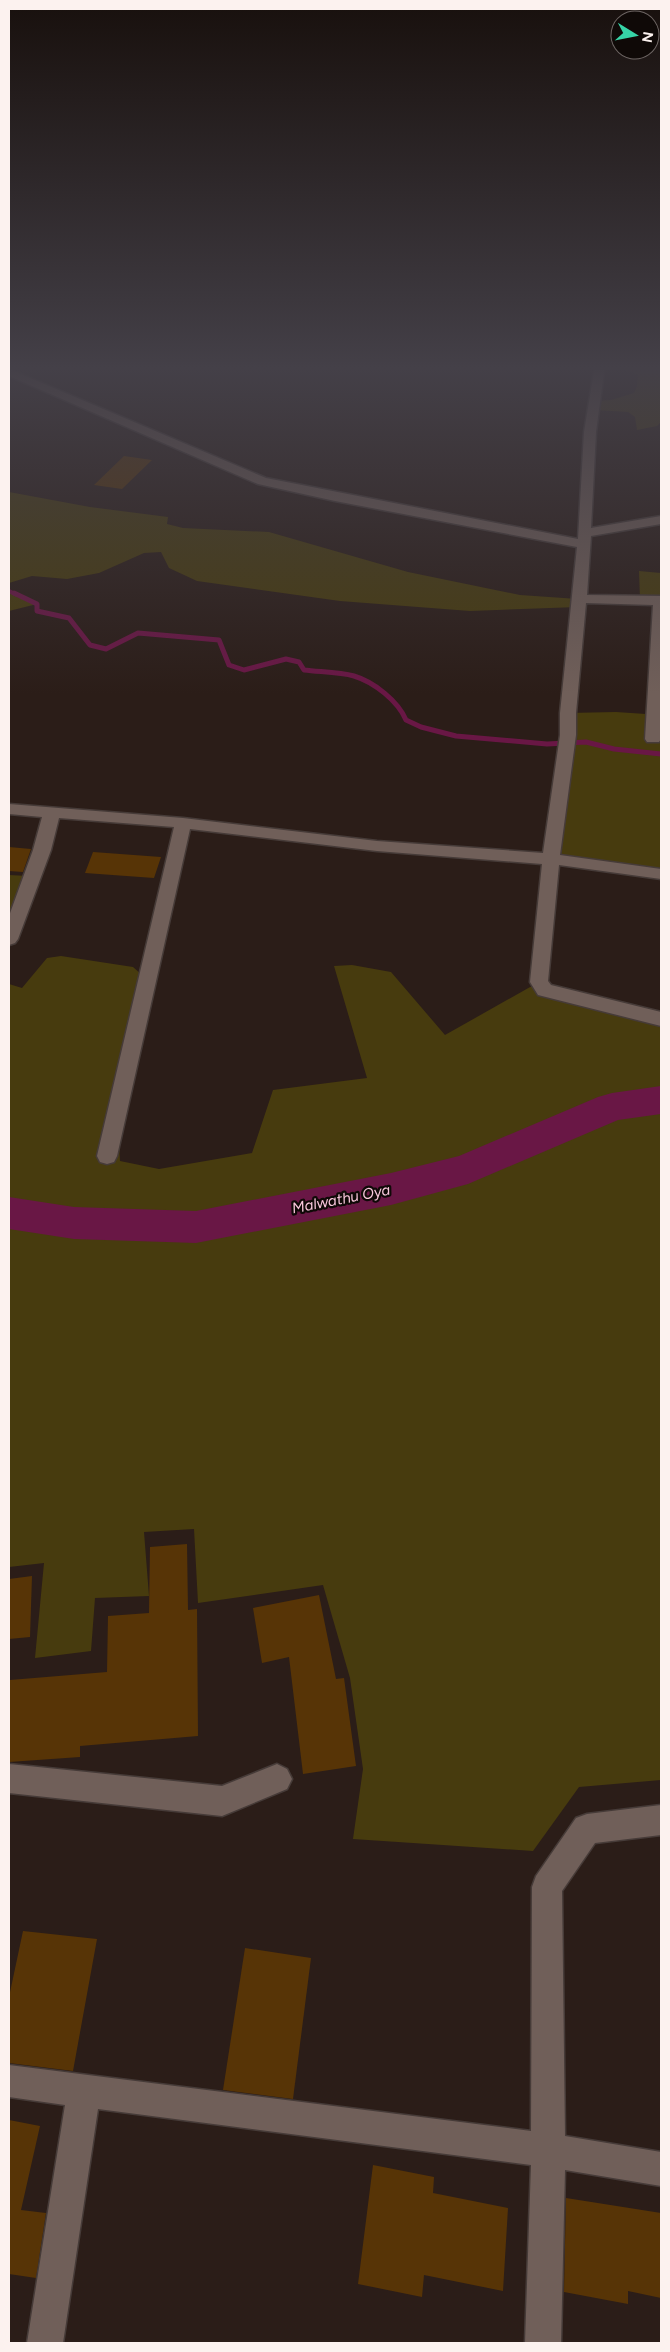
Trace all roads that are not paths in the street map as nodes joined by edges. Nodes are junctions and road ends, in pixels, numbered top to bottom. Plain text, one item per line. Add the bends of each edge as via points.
1 (248, 475) edge
2 (588, 475) edge
3 (661, 520) edge
4 (584, 538) junction
5 (578, 598) junction
6 (661, 600) edge
7 (653, 739) dead end
8 (9, 809) edge
9 (52, 812) junction
10 (183, 823) junction
11 (551, 859) junction
12 (661, 874) edge
13 (9, 939) edge
14 (661, 1019) edge
15 (107, 1156) dead end
16 (9, 1778) edge
17 (277, 1778) dead end
18 (661, 1820) edge
19 (9, 2081) edge
20 (84, 2092) junction
21 (548, 2150) junction
22 (661, 2169) edge
23 (45, 2343) edge
24 (543, 2343) edge

1 - 4 street via 335,497
2 - 4 street
3 - 4 street
4 - 5 street
5 - 6 street
5 - 11 street via 568,736
6 - 7 street
8 - 9 street
9 - 10 street
9 - 13 street via 42,850
10 - 11 street via 377,846
10 - 15 street
11 - 12 street
11 - 14 street via 540,982 545,990
16 - 17 street via 222,1801
18 - 21 street via 587,1829 548,1887
19 - 20 street
20 - 21 street
20 - 23 street
21 - 22 street
21 - 24 street

